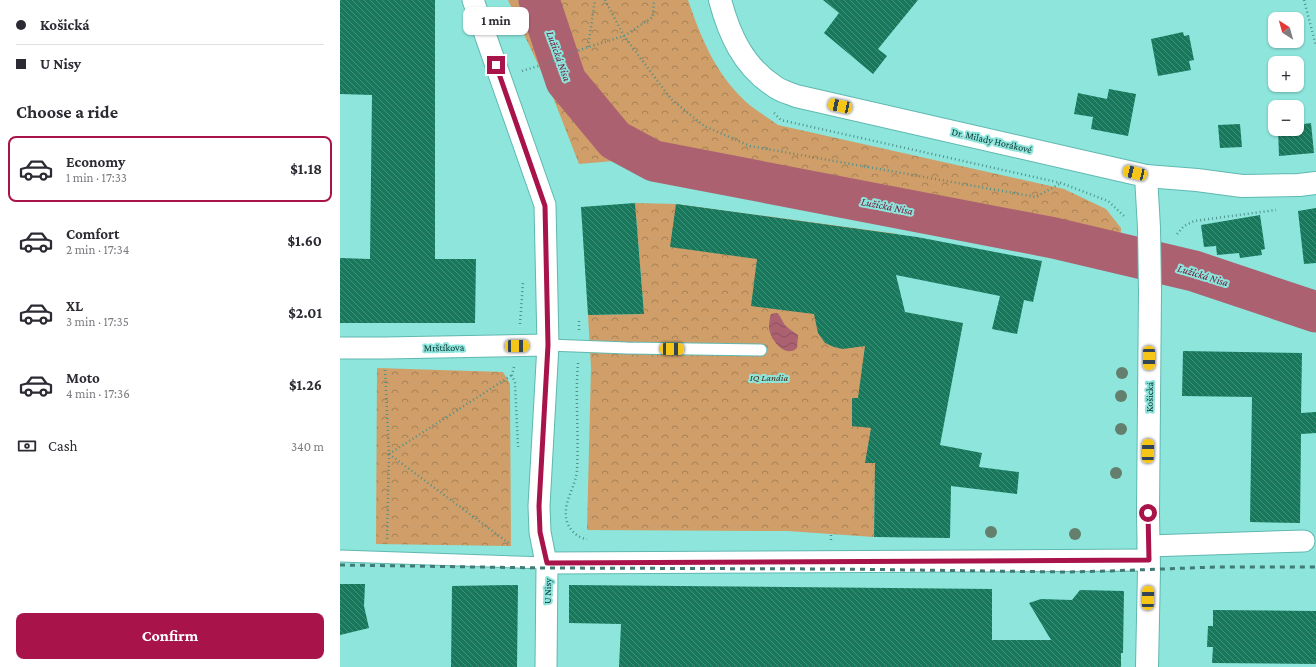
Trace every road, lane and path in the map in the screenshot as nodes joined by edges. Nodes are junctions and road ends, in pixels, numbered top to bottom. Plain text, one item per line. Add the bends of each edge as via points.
1 (473, 0) edge
2 (595, 0) edge
3 (605, 0) edge
4 (654, 0) edge
5 (720, 0) edge
6 (1304, 0) edge
7 (624, 36) junction
8 (1316, 46) edge
9 (588, 47) junction
10 (500, 78) junction
11 (1146, 176) junction
12 (1316, 183) edge
13 (1278, 210) dead end
14 (1126, 218) dead end
15 (1177, 234) dead end
16 (523, 280) dead end
17 (579, 320) dead end
18 (548, 345) junction
19 (517, 346) junction
20 (579, 346) junction
21 (340, 348) edge
22 (384, 348) junction
23 (760, 350) dead end
24 (512, 375) junction
25 (518, 450) dead end
26 (389, 454) junction
27 (592, 539) dead end
28 (1304, 541) dead end
29 (831, 542) dead end
30 (835, 542) dead end
31 (512, 545) dead end
32 (1149, 553) junction
33 (340, 556) edge
34 (386, 558) junction
35 (547, 563) junction
36 (546, 667) edge
37 (1147, 667) edge

1 - 10 street, U Nisy
2 - 9 path
3 - 7 path
4 - 7 path via 653,17
5 - 11 street, Dr. Milady Horákové via 735,43 755,71 775,87 796,96
6 - 8 path
7 - 9 path
7 - 14 path via 671,99 704,126 750,146 1036,197 1061,183 1108,201
9 - 10 path
10 - 18 street, U Nisy via 545,206
11 - 12 street, Dr. Milady Horákové via 1242,186
11 - 32 street, Košická via 1150,291
13 - 15 path via 1194,221 1184,226
16 - 19 path
17 - 20 path
18 - 19 street, Mrštíkova
18 - 20 lane
18 - 35 street, U Nisy via 539,506 540,532
19 - 22 street, Mrštíkova
19 - 24 path
20 - 23 lane
20 - 27 path via 576,388 577,471 574,487 566,504 565,516 574,533 585,539
21 - 22 street, Mrštíkova
22 - 26 path
24 - 25 path via 515,383
24 - 26 path
26 - 31 path
26 - 34 path
28 - 32 street
29 - 30 path
32 - 35 street
32 - 37 street, Košická
33 - 34 lane
34 - 35 lane
35 - 36 street, U Nisy

